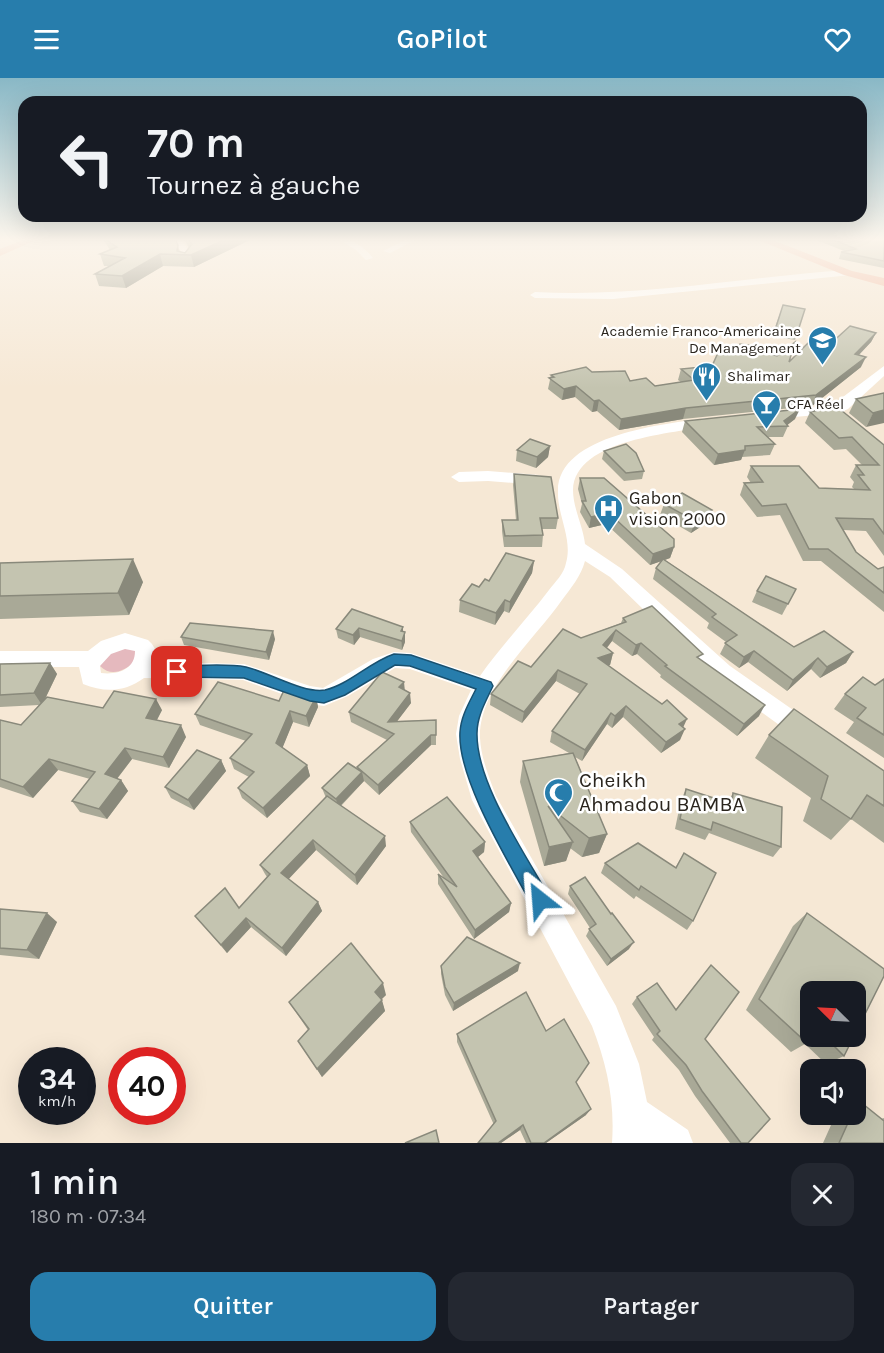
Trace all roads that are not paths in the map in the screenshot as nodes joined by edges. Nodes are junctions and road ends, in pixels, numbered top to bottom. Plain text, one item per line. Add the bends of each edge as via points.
1 (678, 289) edge
2 (535, 295) dead end
3 (884, 370) edge
4 (754, 416) edge
5 (724, 419) edge
6 (459, 477) dead end
7 (566, 482) junction
8 (577, 547) junction
9 (0, 659) edge
10 (92, 659) junction
11 (139, 670) junction
12 (485, 686) junction
13 (826, 744) edge
14 (631, 1128) edge
15 (675, 1143) edge

1 - 2 street via 606,297
3 - 4 street via 839,414
5 - 7 street via 612,443 580,460 568,473
6 - 7 street
7 - 8 street via 567,506
8 - 12 street via 577,559 568,578
8 - 13 street via 616,573 722,672
9 - 10 street
10 - 11 street via 88,666 92,678 105,683 123,680
10 - 11 street via 106,647 134,642 141,645 147,656
11 - 12 street via 244,672 310,695 324,696 394,660 411,661
12 - 14 street via 468,732 474,768 485,800 605,1017 627,1078
14 - 15 street

